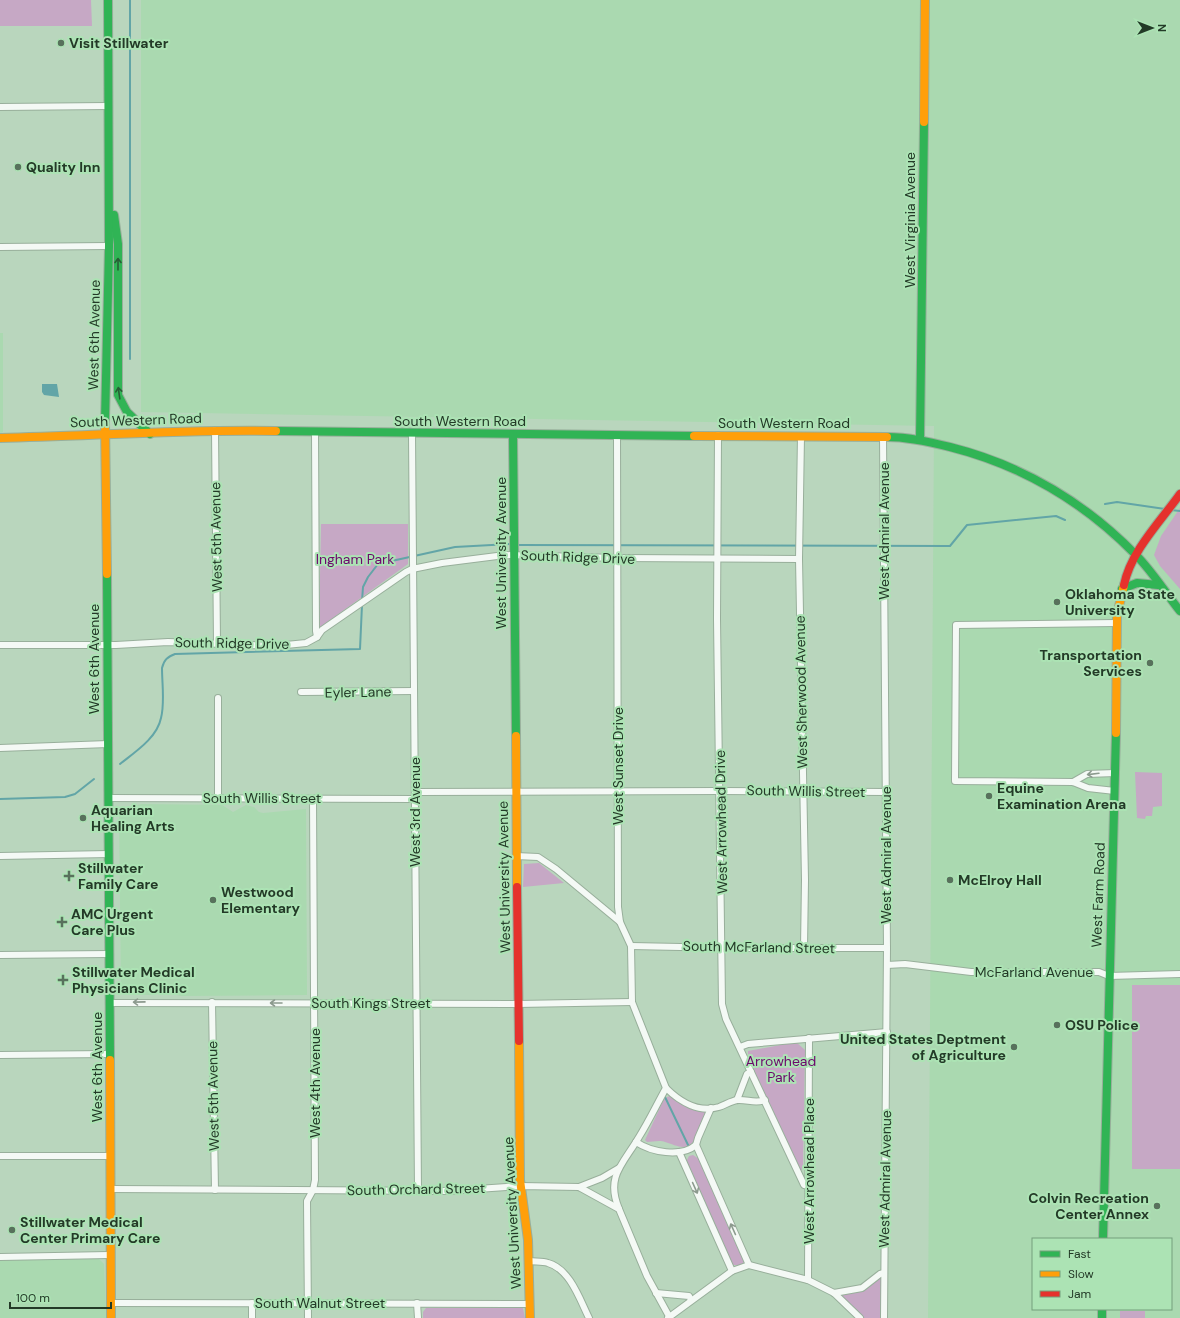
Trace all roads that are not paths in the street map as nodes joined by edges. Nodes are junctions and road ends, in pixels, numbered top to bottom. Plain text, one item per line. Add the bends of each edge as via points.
1 (108, 0) edge
2 (925, 0) edge
3 (108, 106) junction
4 (0, 107) edge
5 (108, 173) junction
6 (109, 246) junction
7 (0, 247) edge
8 (215, 430) junction
9 (315, 433) junction
10 (150, 434) junction
11 (412, 434) junction
12 (513, 434) junction
13 (105, 435) junction
14 (617, 435) junction
15 (718, 435) junction
16 (801, 436) junction
17 (883, 436) junction
18 (0, 438) edge
19 (920, 440) junction
20 (1180, 494) edge
21 (514, 552) junction
22 (1136, 555) junction
23 (618, 558) junction
24 (718, 559) junction
25 (799, 559) junction
26 (412, 569) junction
27 (1158, 585) junction
28 (1122, 589) junction
29 (1180, 611) edge
30 (1116, 623) junction
31 (317, 637) junction
32 (217, 643) junction
33 (107, 644) junction
34 (0, 645) edge
35 (414, 691) junction
36 (301, 692) dead end
37 (218, 698) dead end
38 (108, 744) junction
39 (0, 748) edge
40 (1115, 773) junction
41 (1073, 782) junction
42 (720, 790) junction
43 (619, 791) junction
44 (1115, 791) junction
45 (516, 792) junction
46 (804, 792) junction
47 (886, 792) junction
48 (415, 796) junction
49 (109, 798) junction
50 (218, 798) junction
51 (313, 798) junction
52 (109, 854) junction
53 (0, 856) edge
54 (516, 856) junction
55 (620, 922) junction
56 (631, 946) junction
57 (722, 947) junction
58 (804, 948) junction
59 (887, 948) junction
60 (109, 954) junction
61 (0, 955) edge
62 (887, 965) junction
63 (1180, 974) edge
64 (1109, 976) junction
65 (212, 1002) junction
66 (632, 1002) junction
67 (110, 1003) junction
68 (315, 1003) junction
69 (416, 1003) junction
70 (518, 1004) junction
71 (887, 1032) junction
72 (810, 1038) junction
73 (740, 1047) junction
74 (110, 1054) junction
75 (0, 1055) edge
76 (751, 1072) junction
77 (666, 1088) junction
78 (737, 1100) junction
79 (765, 1100) junction
80 (711, 1108) junction
81 (636, 1142) junction
82 (696, 1145) junction
83 (679, 1152) junction
84 (0, 1156) edge
85 (111, 1156) junction
86 (620, 1168) junction
87 (520, 1186) junction
88 (579, 1186) junction
89 (809, 1186) junction
90 (111, 1189) junction
91 (215, 1190) junction
92 (313, 1190) junction
93 (418, 1190) junction
94 (619, 1209) junction
95 (1103, 1238) edge
96 (109, 1255) junction
97 (0, 1256) edge
98 (529, 1261) junction
99 (750, 1265) junction
100 (732, 1271) junction
101 (884, 1273) junction
102 (808, 1280) junction
103 (656, 1293) junction
104 (834, 1293) junction
105 (691, 1300) junction
106 (111, 1303) junction
107 (252, 1303) junction
108 (308, 1303) junction
109 (418, 1303) junction
110 (530, 1304) junction
111 (111, 1318) edge
112 (252, 1318) edge
113 (308, 1318) edge
114 (418, 1318) edge
115 (530, 1318) edge
116 (589, 1318) edge
117 (669, 1318) edge
118 (860, 1318) edge
119 (884, 1318) edge

1 - 3 main road, West 6th Avenue
2 - 19 main road, West Virginia Avenue
3 - 4 street
3 - 5 main road, West 6th Avenue
5 - 6 main road, West 6th Avenue
10 -> 5 main road via 128,412 118,395 118,244
6 - 7 street
6 - 13 main road, West 6th Avenue
8 - 9 main road, South Western Road
8 - 10 main road, South Western Road
8 - 32 street, West 5th Avenue
9 - 11 main road, South Western Road
9 - 31 street
10 - 13 main road, South Western Road
11 - 12 main road, South Western Road
11 - 26 street, West 3rd Avenue
12 - 14 main road, South Western Road
12 - 21 main road, West University Avenue
13 - 18 main road, South Western Road
13 - 33 main road, West 6th Avenue
14 - 15 main road, South Western Road
14 - 23 street, West Sunset Drive
15 - 16 main road, South Western Road
15 - 24 street, West Arrowhead Drive
16 - 17 main road, South Western Road
16 - 25 street, West Sherwood Avenue
17 - 19 main road, South Western Road
17 - 47 street, West Admiral Avenue
19 - 22 main road, South Western Road via 957,447 994,459 1057,490 1077,502
20 - 22 main road, West Farm Road
21 - 23 street, South Ridge Drive
21 - 26 street, South Ridge Drive
21 - 45 main road, West University Avenue
22 - 27 main road, South Western Road
22 - 28 main road, West Farm Road via 1127,570
23 - 24 street, South Ridge Drive
23 - 43 street, West Sunset Drive
24 - 25 street, South Ridge Drive
24 - 42 street, West Arrowhead Drive
25 - 46 street, West Sherwood Avenue
26 - 31 street, South Ridge Drive via 322,630
26 - 35 street, West 3rd Avenue
27 - 28 main road via 1137,583
27 - 29 main road, South Western Road
28 - 30 main road, West Farm Road
30 - 40 main road, West Farm Road
30 - 41 street via 956,625 955,781
31 - 32 street, South Ridge Drive via 306,644 276,646
32 - 33 street, South Ridge Drive
33 - 34 street, South Ridge Drive
33 - 38 main road, West 6th Avenue
35 - 36 street, Eyler Lane
35 - 48 street, West 3rd Avenue
37 - 50 street
38 - 39 street
38 - 49 main road, West 6th Avenue
40 -> 41 street via 1087,774
40 - 44 main road, West Farm Road
41 - 44 street via 1088,788
42 - 43 street, South Willis Street
42 - 46 street, South Willis Street
42 - 57 street, West Arrowhead Drive
43 - 45 street, South Willis Street
43 - 55 street, West Sunset Drive
44 - 64 main road, West Farm Road
45 - 48 street, South Willis Street
45 - 54 main road, West University Avenue
46 - 47 street, South Willis Street
46 - 58 street, West Sherwood Avenue
47 - 59 street, West Admiral Avenue
48 - 51 street, South Willis Street
48 - 69 street, West 3rd Avenue
49 - 50 street, South Willis Street
49 - 52 main road, West 6th Avenue
50 - 51 street, South Willis Street
51 - 68 street, West 4th Avenue
52 - 53 street
52 - 60 main road, West 6th Avenue
54 - 55 street via 538,857
54 - 70 main road, West University Avenue
55 - 56 street, West Sunset Drive
56 - 57 street, South McFarland Street
56 - 66 street, West Sunset Drive
57 - 58 street, South McFarland Street
57 - 73 street, West Arrowhead Drive via 722,1004 726,1019
58 - 59 street, South McFarland Street
59 - 62 street, West Admiral Avenue
60 - 61 street
60 - 67 main road, West 6th Avenue
62 - 64 street, McFarland Avenue via 906,964 971,972 1099,972
62 - 71 street, West Admiral Avenue
63 - 64 street, McFarland Avenue
64 - 95 main road, West Farm Road
65 -> 67 street, South Kings Street
68 -> 65 street, South Kings Street
65 - 91 street, West 5th Avenue
66 - 70 street, South Kings Street
66 - 77 street, West Sunset Drive
67 - 74 main road, West 6th Avenue
68 - 69 street, South Kings Street
68 - 92 street, West 4th Avenue
69 - 70 street, South Kings Street
69 - 93 street, West 3rd Avenue
70 - 87 main road, West University Avenue
71 - 72 street
71 - 101 street, West Admiral Avenue
72 - 73 street
72 - 89 street, West Arrowhead Place
73 - 76 street, West Arrowhead Drive
74 - 75 street
74 - 85 main road, West 6th Avenue
76 - 78 street
76 - 79 street, West Arrowhead Drive
77 - 80 street via 677,1098 696,1107
77 - 81 street
78 - 79 street
78 - 80 street
79 - 89 street, West Arrowhead Drive via 804,1185
80 - 82 street
81 - 83 street via 666,1153
81 - 86 street
82 - 83 street via 690,1150
99 -> 82 street
83 -> 100 street
84 - 85 street
85 - 90 main road, West 6th Avenue
86 - 88 street
86 - 94 street via 614,1180 613,1190
87 - 88 street, South Orchard Street
87 - 93 street, South Orchard Street via 448,1191
87 - 98 main road, West University Avenue
88 - 94 street, South Orchard Street
89 - 102 street, West Arrowhead Place
90 - 91 street, South Orchard Street
90 - 96 main road, West 6th Avenue
91 - 92 street, South Orchard Street
92 - 93 street, South Orchard Street
92 - 108 street, West 4th Avenue via 307,1201
94 - 103 street
96 - 97 street
96 - 106 main road, West 6th Avenue
98 - 110 main road, West University Avenue
98 - 116 street via 549,1263 570,1279
99 - 100 street
99 - 102 street
100 - 105 street
101 - 104 street via 862,1288
101 - 119 street, West Admiral Avenue
102 - 104 street
103 - 105 street via 689,1296
103 - 117 street
104 - 118 street
105 - 117 street
106 - 107 street, South Walnut Street
106 - 111 main road, West 6th Avenue
107 - 108 street, South Walnut Street
107 - 112 street
108 - 109 street, South Walnut Street
108 - 113 street, West 4th Avenue
109 - 110 street, South Walnut Street
109 - 114 street
110 - 115 main road, West University Avenue

